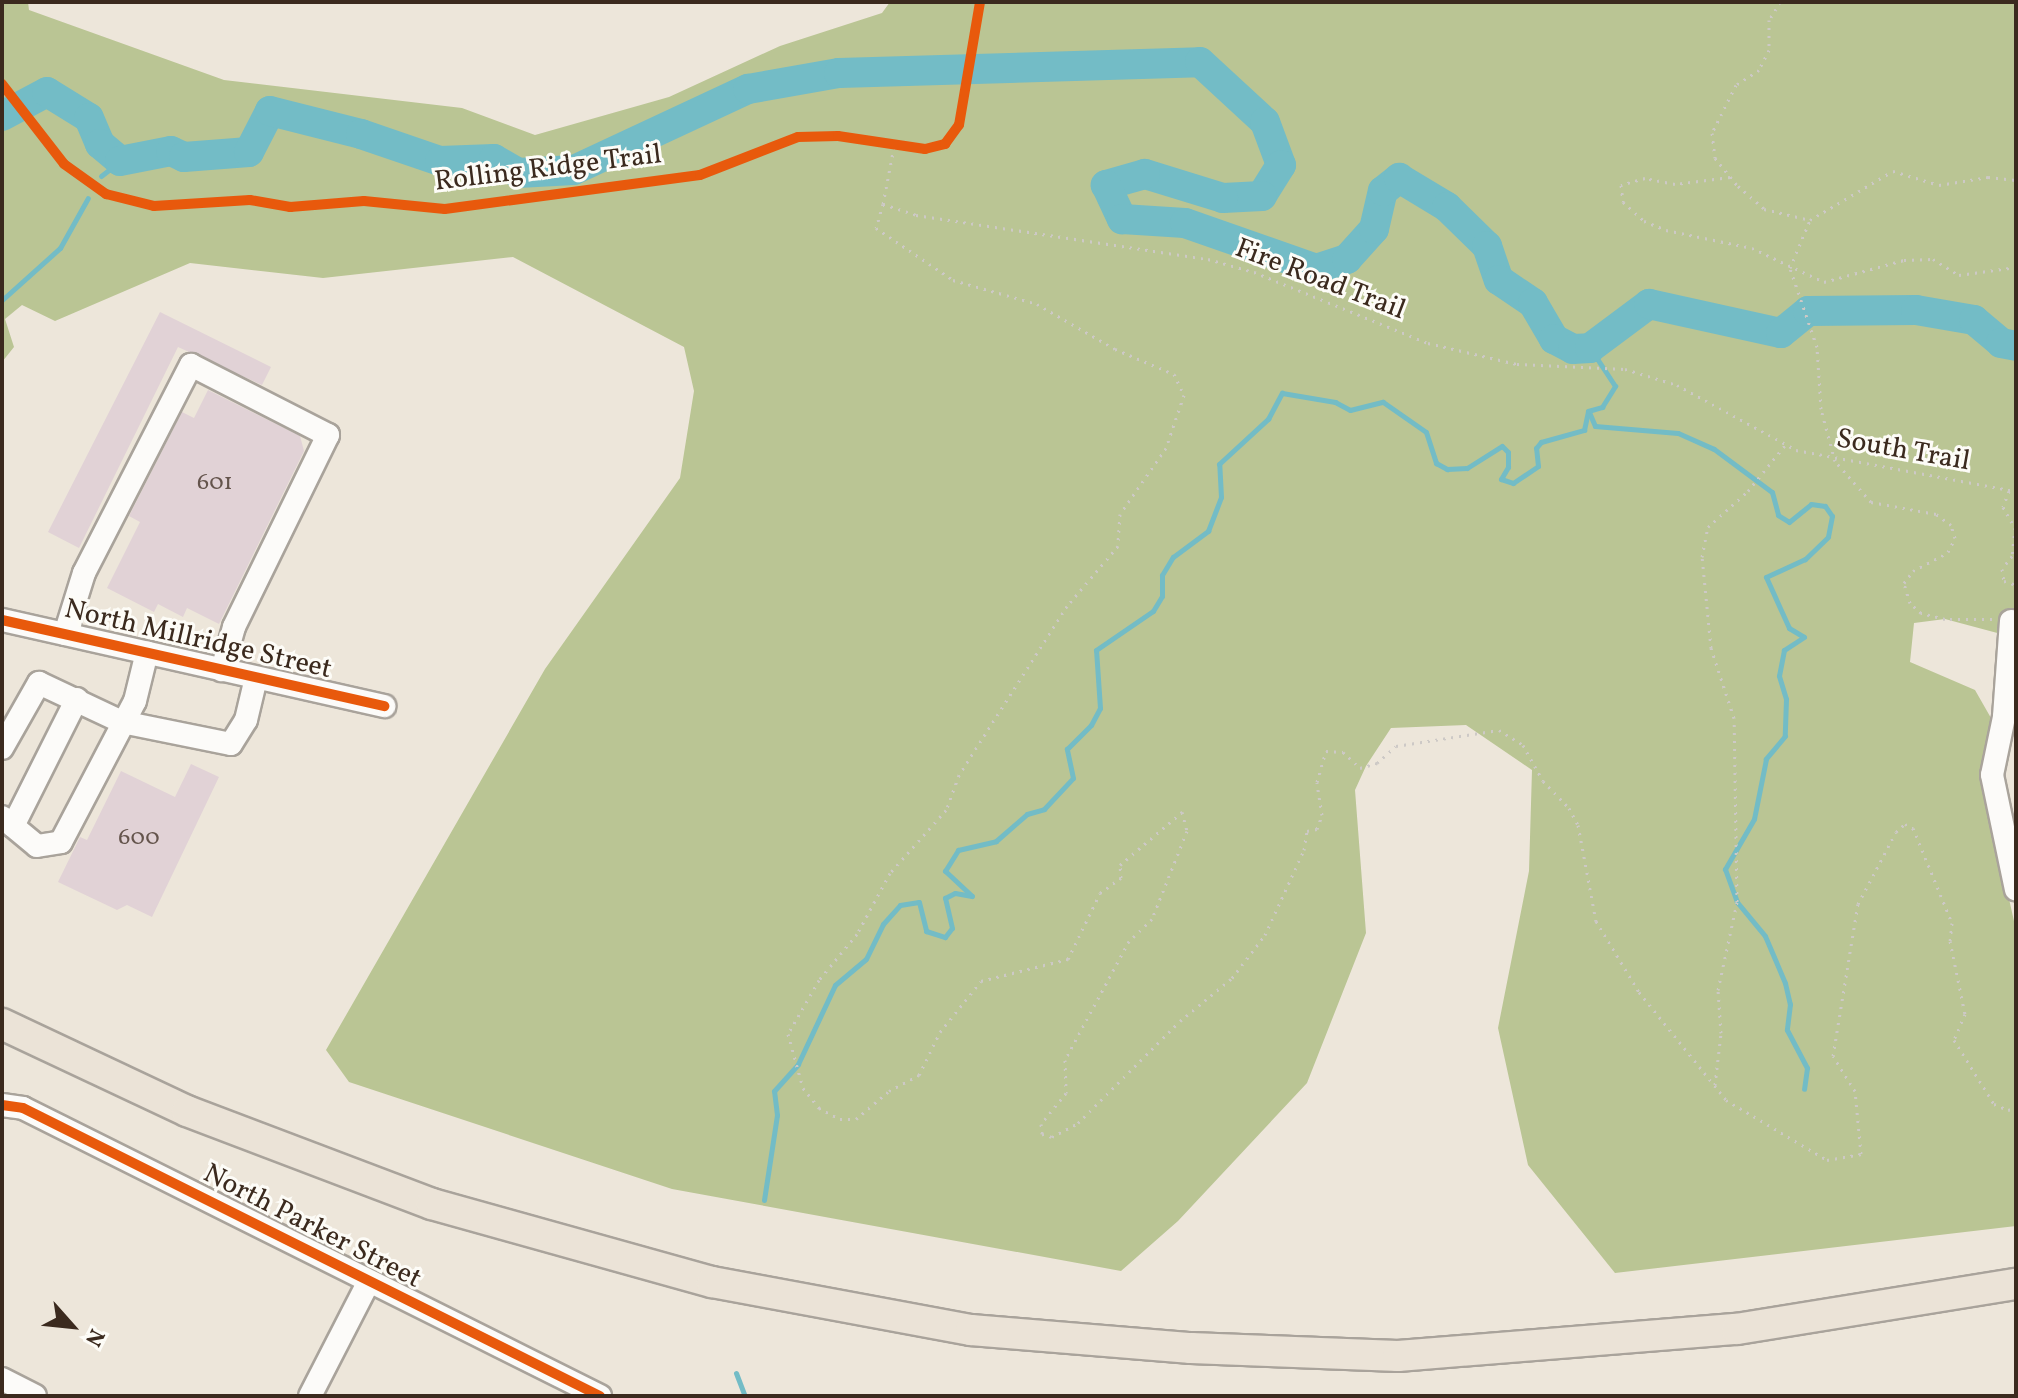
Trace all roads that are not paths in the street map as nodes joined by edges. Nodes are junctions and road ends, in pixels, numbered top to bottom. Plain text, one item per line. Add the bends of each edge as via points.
1 (2, 620) edge
2 (2011, 621) road end
3 (65, 634) junction
4 (147, 652) junction
5 (222, 670) junction
6 (256, 678) junction
7 (77, 699) junction
8 (384, 706) dead end
9 (122, 722) junction
10 (2, 748) edge
11 (8, 821) edge
12 (2016, 890) edge
13 (2, 1024) edge
14 (2, 1105) edge
15 (368, 1283) junction
16 (2016, 1284) edge
17 (310, 1396) edge
18 (600, 1396) edge

1 - 3 street, North Millridge Street
2 - 12 street via 2004,717 1992,775
3 - 4 street, North Millridge Street
3 - 5 street via 84,573 191,365 328,435 234,627
4 - 5 street, North Millridge Street
4 - 9 street via 135,701
5 - 6 street, North Millridge Street
6 - 8 street, North Millridge Street
6 - 9 street via 246,720 231,744
7 - 9 street
7 - 10 street via 44,683 33,686
7 - 11 street
9 - 11 street via 61,842 37,846
13 - 16 highway via 200,1116 432,1204 712,1282 971,1330 1191,1348 1398,1356 1737,1329
14 - 15 street, North Parker Street via 23,1108
15 - 17 street
15 - 18 street, North Parker Street

